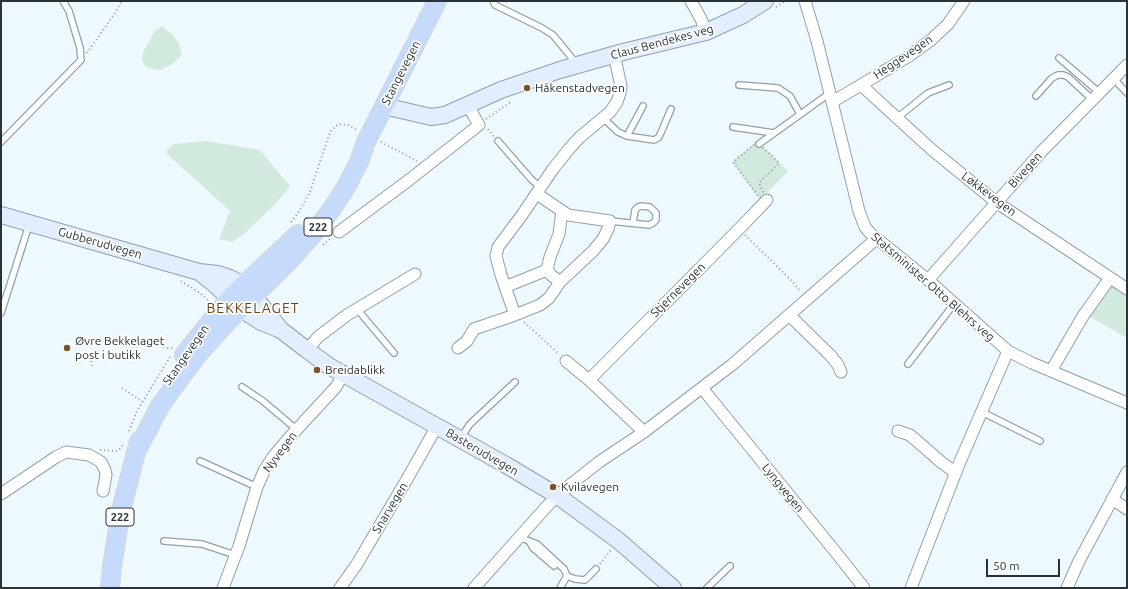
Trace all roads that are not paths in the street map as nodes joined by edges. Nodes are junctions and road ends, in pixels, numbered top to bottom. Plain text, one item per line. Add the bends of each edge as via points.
1 (64, 1) edge
2 (437, 1) edge
3 (493, 1) edge
4 (691, 1) edge
5 (765, 1) edge
6 (805, 1) edge
7 (964, 1) edge
8 (706, 32) junction
9 (614, 54) junction
10 (1059, 58) dead end
11 (578, 65) junction
12 (1127, 65) edge
13 (1114, 79) junction
14 (738, 85) dead end
15 (861, 85) junction
16 (949, 85) dead end
17 (1127, 93) edge
18 (1036, 96) dead end
19 (1097, 96) junction
20 (831, 97) junction
21 (467, 104) junction
22 (384, 106) junction
23 (643, 106) dead end
24 (671, 109) dead end
25 (800, 114) junction
26 (603, 118) junction
27 (897, 118) junction
28 (733, 127) dead end
29 (774, 133) junction
30 (627, 136) junction
31 (498, 141) road end
32 (1, 142) edge
33 (759, 144) road end
34 (539, 191) junction
35 (766, 200) road end
36 (996, 202) junction
37 (562, 211) junction
38 (1, 215) edge
39 (610, 221) junction
40 (29, 222) junction
41 (634, 223) dead end
42 (339, 232) dead end
43 (876, 239) junction
44 (547, 270) junction
45 (415, 274) dead end
46 (1110, 278) junction
47 (928, 280) junction
48 (560, 282) junction
49 (505, 287) junction
50 (1127, 289) edge
51 (242, 298) junction
52 (954, 304) junction
53 (357, 309) junction
54 (1, 313) edge
55 (515, 315) junction
56 (789, 315) junction
57 (458, 348) dead end
58 (307, 350) junction
59 (1008, 351) junction
60 (394, 353) dead end
61 (566, 361) road end
62 (908, 364) dead end
63 (1050, 371) junction
64 (841, 372) dead end
65 (343, 374) junction
66 (589, 380) junction
67 (515, 382) dead end
68 (242, 387) dead end
69 (702, 388) junction
70 (1127, 402) edge
71 (982, 412) junction
72 (437, 426) junction
73 (296, 429) junction
74 (898, 431) dead end
75 (644, 432) junction
76 (459, 439) junction
77 (1040, 441) dead end
78 (200, 461) dead end
79 (1127, 472) edge
80 (956, 473) junction
81 (257, 487) junction
82 (103, 490) dead end
83 (1, 494) edge
84 (558, 496) junction
85 (1112, 500) junction
86 (1127, 509) edge
87 (524, 539) junction
88 (164, 541) dead end
89 (235, 555) junction
90 (554, 566) dead end
91 (730, 566) dead end
92 (596, 569) road end
93 (567, 576) junction
94 (109, 586) edge
95 (670, 587) edge
96 (223, 588) edge
97 (340, 588) edge
98 (474, 588) edge
99 (560, 588) edge
100 (708, 588) edge
101 (864, 588) edge
102 (911, 588) edge
103 (1067, 588) edge

1 - 32 lane via 80,48 81,60
2 - 22 main road, Stangevegen / 222
3 - 11 lane via 495,5 552,35
4 - 8 street via 702,19
5 - 8 main road, Claus Bendekes veg via 743,15
6 - 20 street, Statsminister Otto Blehrs veg
7 - 15 street, Heggevegen via 948,24 931,40
8 - 9 main road, Claus Bendekes veg
9 - 11 main road, Claus Bendekes veg
9 - 26 street via 620,79 620,93 614,107
10 - 19 lane
11 - 21 main road, Claus Bendekes veg
12 - 13 street, Bivegen
13 - 17 lane
13 - 19 street, Bivegen
14 - 25 lane via 778,88 790,96
15 - 20 street, Heggevegen
15 - 27 street, Løkkevegen
16 - 27 lane via 928,92
18 - 19 lane via 1052,78 1063,75
19 - 36 street, Bivegen
20 - 25 lane
20 - 43 street, Statsminister Otto Blehrs veg via 859,211 865,227
21 - 22 main road, Claus Bendekes veg via 445,115 431,117
21 - 42 street via 482,126
22 - 51 main road, Stangevegen / 222 via 359,162 332,210 313,234
23 - 30 lane
24 - 30 lane via 657,139
25 - 29 lane
26 - 30 lane via 618,132
26 - 34 street via 574,143
27 - 36 street, Løkkevegen
28 - 29 lane
29 - 33 lane
31 - 34 lane
34 - 37 street
34 - 49 street via 498,247 496,256
35 - 66 street, Stjernevegen
36 - 46 street, Løkkevegen
36 - 47 street, Bivegen
37 - 39 street via 568,215
37 - 44 street via 559,234
38 - 40 main road, Gubberudvegen
39 - 41 lane
39 - 48 street via 603,239
40 - 51 main road, Gubberudvegen via 199,272 230,278 237,282
40 - 54 lane
43 - 47 street, Statsminister Otto Blehrs veg
43 - 56 street
44 - 48 street
44 - 49 street
45 - 53 street
46 - 50 street, Løkkevegen
46 - 63 street via 1083,316
47 - 52 street, Statsminister Otto Blehrs veg
48 - 55 street via 549,298 540,305
49 - 55 street
51 - 58 main road, Basterudvegen via 269,314 281,330
51 - 94 main road, Stangevegen / 222 via 190,346 174,368 131,446
52 - 59 street, Statsminister Otto Blehrs veg
52 - 62 lane
53 - 58 street via 318,337
53 - 60 lane
55 - 57 street via 474,329 467,341
56 - 64 street via 831,356
56 - 69 street
58 - 65 main road, Basterudvegen
59 - 63 street, Statsminister Otto Blehrs veg
59 - 71 street
61 - 66 street
63 - 70 street, Statsminister Otto Blehrs veg
65 - 72 main road, Basterudvegen
65 - 73 street, Nyvegen via 336,387
66 - 75 street
67 - 76 lane via 470,424
68 - 73 lane
69 - 75 street
69 - 101 street, Lyngvegen
71 - 77 lane
71 - 80 street
72 - 76 main road, Basterudvegen
72 - 97 street, Snarvegen via 357,564
73 - 81 street, Nyvegen via 273,457
74 - 80 street via 910,435
75 - 84 street via 599,462
76 - 84 main road, Basterudvegen
78 - 81 lane
79 - 85 street
80 - 102 street
81 - 89 street, Nyvegen
82 - 83 street via 106,475 104,466 98,459 89,455 72,452 62,454
84 - 87 street
84 - 95 main road, Basterudvegen via 608,532
85 - 86 street
85 - 103 street
87 - 90 lane
87 - 93 lane via 537,544 564,569
87 - 98 street
88 - 89 lane via 202,544
89 - 96 street, Nyvegen
91 - 100 lane
92 - 93 lane via 585,580
93 - 99 lane

